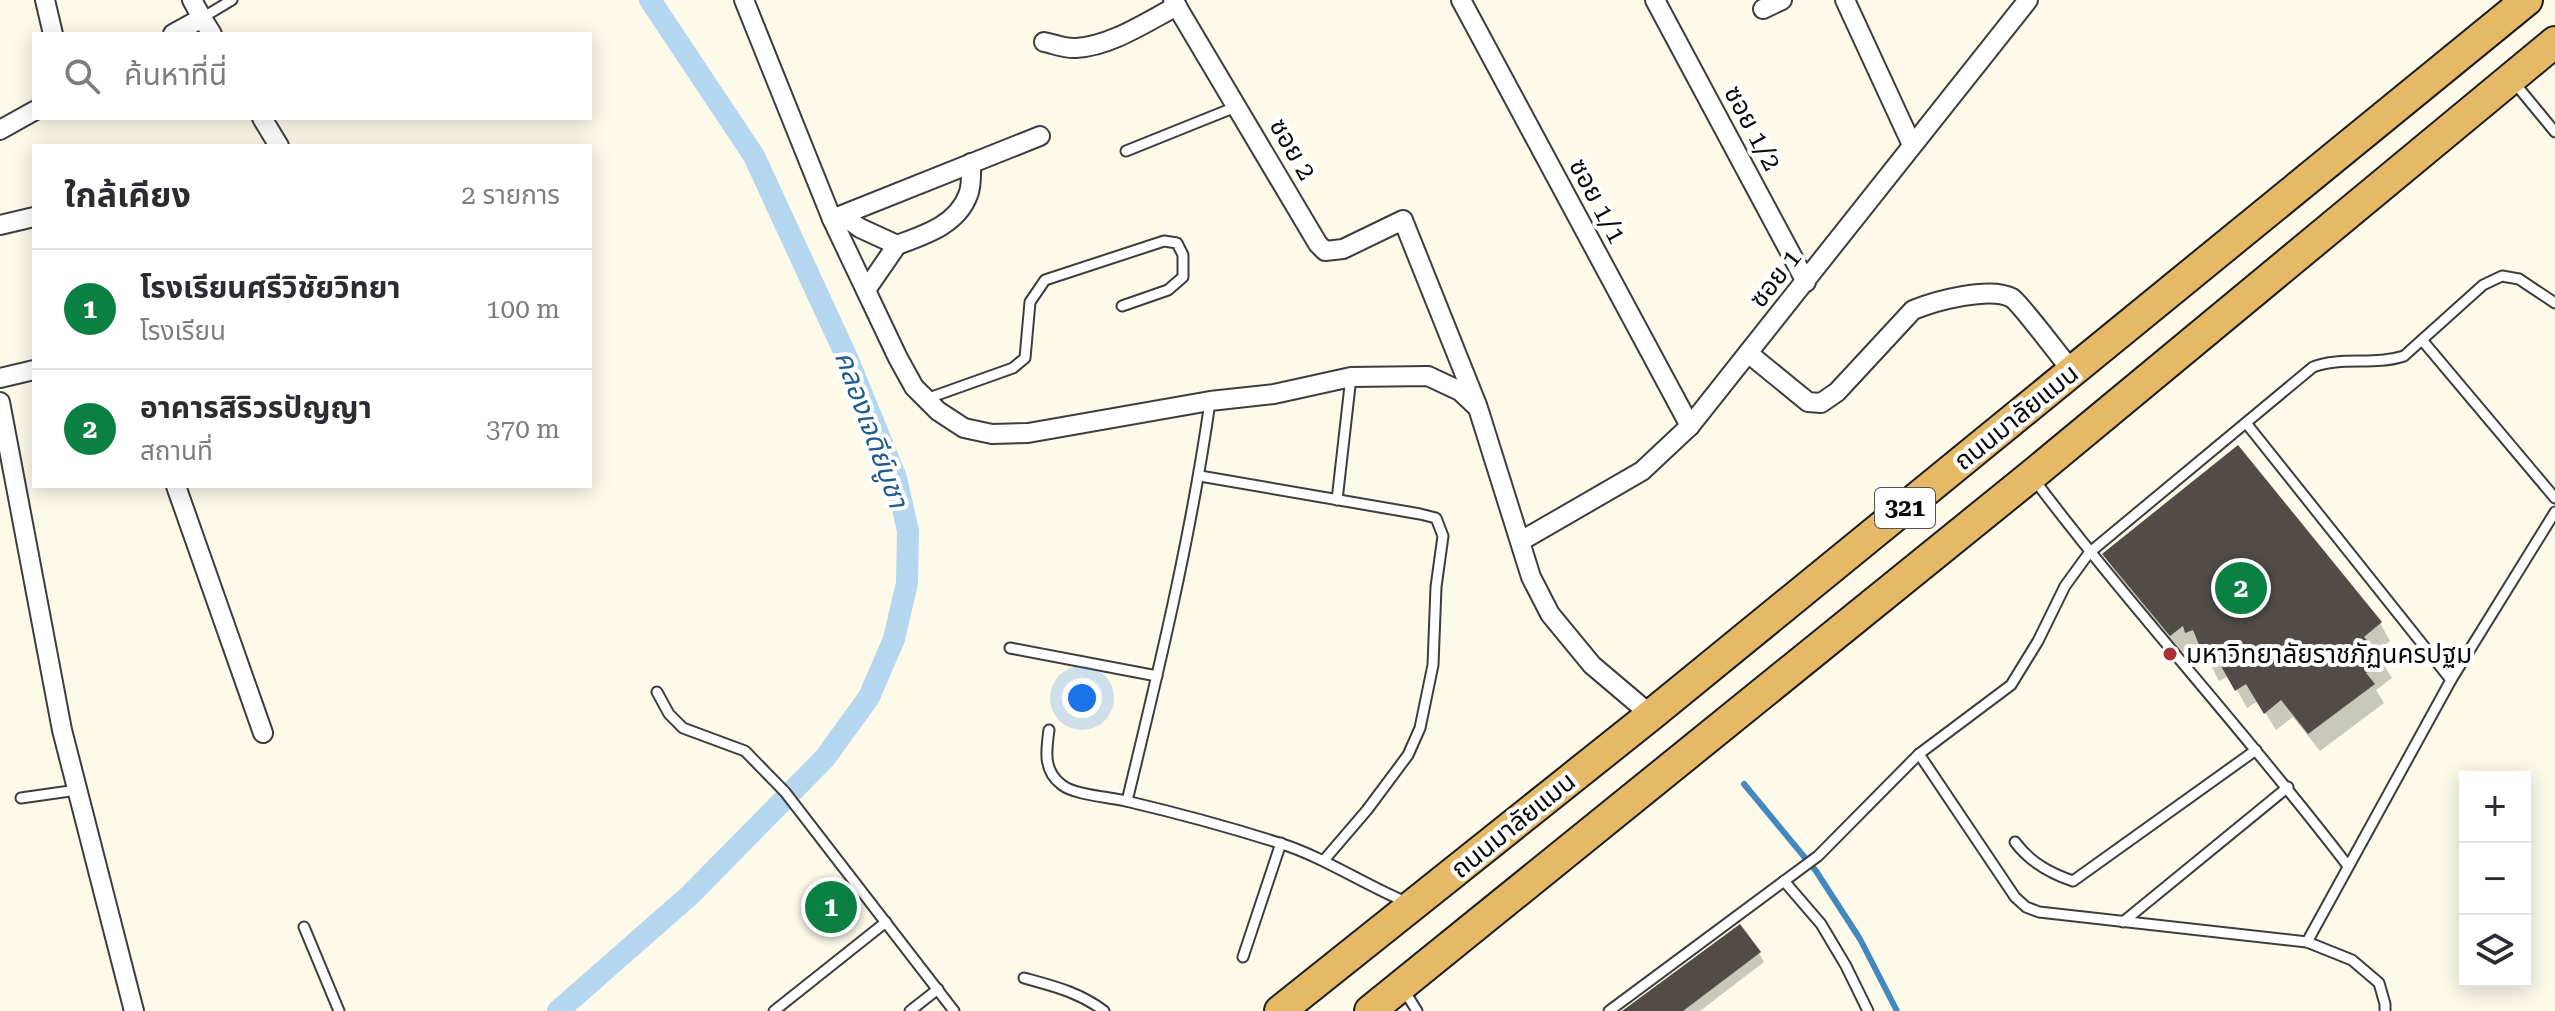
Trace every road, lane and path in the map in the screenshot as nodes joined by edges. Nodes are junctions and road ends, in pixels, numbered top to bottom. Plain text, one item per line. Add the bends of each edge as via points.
1 (45, 0) edge
2 (192, 0) edge
3 (232, 0) edge
4 (744, 0) edge
5 (1461, 0) edge
6 (1655, 0) edge
7 (1782, 0) edge
8 (1845, 0) edge
9 (2028, 0) edge
10 (2527, 0) edge
11 (1175, 3) edge
12 (1763, 9) dead end
13 (207, 26) edge
14 (53, 32) edge
15 (182, 32) edge
16 (1044, 42) dead end
17 (2555, 42) edge
18 (2511, 78) junction
19 (1238, 106) junction
20 (32, 112) edge
21 (263, 120) edge
22 (0, 130) edge
23 (2555, 132) edge
24 (1040, 136) dead end
25 (278, 144) edge
26 (1912, 145) junction
27 (1126, 151) dead end
28 (971, 163) junction
29 (32, 217) edge
30 (837, 217) junction
31 (0, 225) edge
32 (897, 245) junction
33 (1806, 282) junction
34 (866, 290) junction
35 (2555, 303) edge
36 (1122, 306) dead end
37 (2422, 340) junction
38 (1748, 353) junction
39 (32, 370) edge
40 (2072, 371) junction
41 (1351, 377) junction
42 (0, 378) edge
43 (926, 399) junction
44 (1210, 401) junction
45 (0, 402) edge
46 (1478, 408) junction
47 (2246, 423) junction
48 (1690, 426) junction
49 (5, 442) edge
50 (1200, 476) junction
51 (2031, 476) junction
52 (177, 488) edge
53 (2555, 498) edge
54 (1337, 500) junction
55 (2555, 512) edge
56 (1521, 541) junction
57 (2089, 553) junction
58 (1010, 648) dead end
59 (1157, 676) junction
60 (2451, 680) junction
61 (657, 692) dead end
62 (1651, 715) junction
63 (1049, 730) dead end
64 (263, 733) dead end
65 (2256, 750) junction
66 (1919, 754) junction
67 (2288, 787) junction
68 (77, 790) junction
69 (21, 798) dead end
70 (1127, 801) junction
71 (2015, 842) dead end
72 (1281, 843) junction
73 (1325, 859) junction
74 (2348, 866) junction
75 (1788, 878) junction
76 (1412, 905) junction
77 (886, 922) junction
78 (2123, 922) junction
79 (304, 927) dead end
80 (2307, 942) junction
81 (1243, 957) dead end
82 (1024, 978) dead end
83 (938, 989) junction
84 (1409, 998) edge
85 (134, 1011) edge
86 (339, 1011) edge
87 (774, 1011) edge
88 (910, 1011) edge
89 (954, 1011) edge
90 (1104, 1011) edge
91 (1280, 1011) edge
92 (1370, 1011) edge
93 (1609, 1011) edge
94 (1868, 1011) edge
95 (2385, 1011) edge

1 - 14 street
2 - 13 street
3 - 13 lane
4 - 30 street
5 - 48 street, ซอย 1/1
6 - 33 street, ซอย 1/2
7 - 12 street
8 - 26 street
9 - 26 street, ซอย 1
10 - 40 highway, ถนนมาลัยแมน / 321
11 - 16 street via 1098,43 1074,49
11 - 19 street, ซอย 2
13 - 15 street
17 - 18 highway, ถนนมาลัยแมน / 321
18 - 23 lane
18 - 51 highway, ถนนมาลัยแมน / 321
19 - 27 lane
19 - 46 street, ซอย 2 via 1325,251 1343,249 1403,220
20 - 22 street
21 - 25 street
24 - 28 street
26 - 33 street, ซอย 1
28 - 30 street
28 - 32 street via 970,193 959,213 933,232
29 - 31 street
30 - 32 street
30 - 34 street
32 - 34 street
33 - 38 street, ซอย 1
34 - 43 street via 898,358
35 - 37 lane via 2519,279 2502,276 2483,285
36 - 43 lane via 1168,290 1183,277 1177,243 1164,241 1045,280 1030,302 1025,358 1013,368
37 - 47 lane via 2404,356 2388,361 2329,361 2313,367
37 - 53 lane
38 - 40 street via 1808,402 1821,403 1913,310 1989,294 2012,298
38 - 48 street, ซอย 1
39 - 42 street
40 - 62 highway, ถนนมาลัยแมน / 321
41 - 44 street
41 - 46 street via 1428,376 1460,391
41 - 54 lane
43 - 44 street via 964,428 992,434 1028,433
44 - 50 lane
45 - 49 street
46 - 56 street
47 - 57 lane
47 - 60 lane
48 - 56 street, ซอย 1 via 1642,471
49 - 68 street
50 - 54 lane
50 - 59 lane
51 - 57 lane
51 - 84 highway, ถนนมาลัยแมน / 321
52 - 64 street
54 - 73 lane via 1436,518 1443,536 1433,665 1420,728 1408,755
55 - 60 lane
56 - 62 street via 1550,614 1592,665
57 - 65 lane
57 - 66 lane via 2011,685
58 - 59 lane
59 - 70 lane
60 - 74 lane
61 - 77 lane via 683,728 745,751 785,792
62 - 76 highway, ถนนมาลัยแมน / 321
63 - 70 lane via 1047,766 1053,778 1065,788
65 - 67 lane
65 - 71 lane via 2073,881 2027,857
66 - 75 lane via 1818,856
66 - 78 lane via 2026,907
67 - 74 lane
67 - 78 lane
68 - 69 lane
68 - 85 street
70 - 72 lane
72 - 73 lane
72 - 81 lane
73 - 76 lane
74 - 80 lane
75 - 93 lane
75 - 94 lane via 1821,924
76 - 91 highway, ถนนมาลัยแมน / 321
77 - 83 lane
77 - 87 lane
78 - 80 lane
79 - 86 lane
80 - 95 lane via 2352,960 2379,983
82 - 90 lane via 1069,990
83 - 88 lane
83 - 89 lane
84 - 92 highway, ถนนมาลัยแมน / 321

